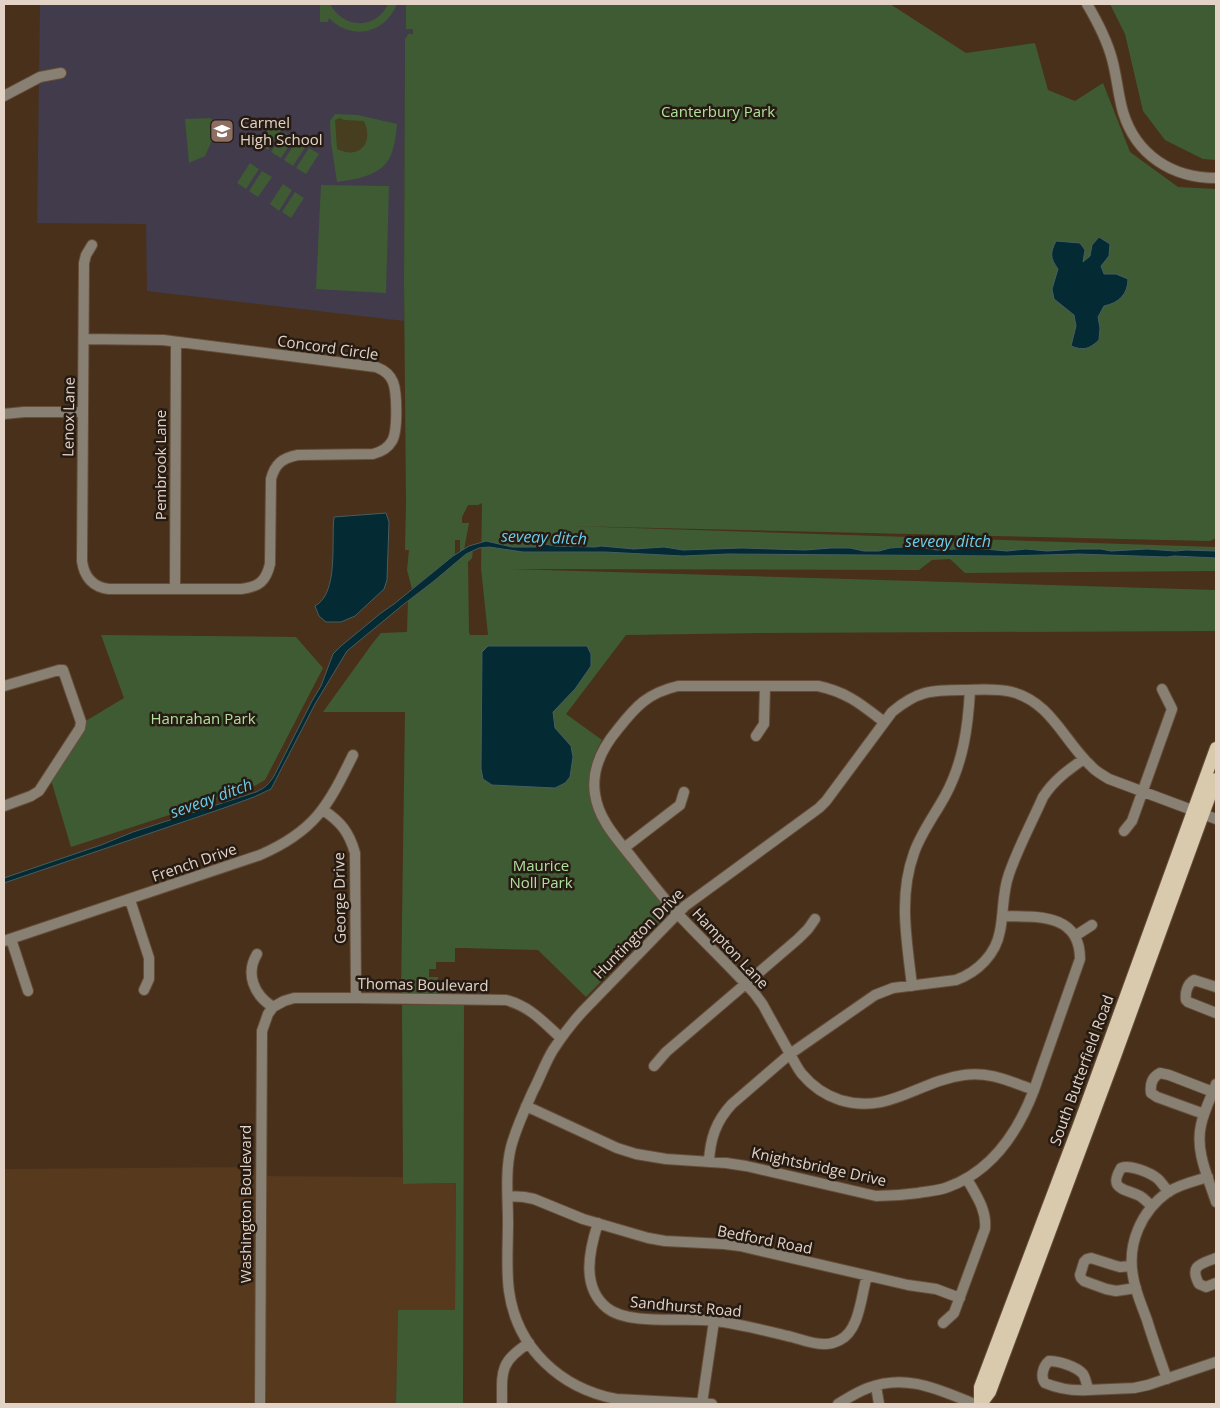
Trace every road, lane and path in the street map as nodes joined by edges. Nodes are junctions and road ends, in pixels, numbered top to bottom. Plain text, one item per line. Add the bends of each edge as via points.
1 (1086, 4) edge
2 (61, 74) dead end
3 (4, 96) edge
4 (1216, 178) edge
5 (92, 244) dead end
6 (84, 338) junction
7 (176, 342) junction
8 (83, 412) junction
9 (4, 414) edge
10 (98, 586) joint
11 (175, 588) junction
12 (4, 686) edge
13 (765, 686) junction
14 (1162, 689) dead end
15 (970, 690) junction
16 (884, 722) junction
17 (756, 736) dead end
18 (1216, 748) edge
19 (353, 755) dead end
20 (1084, 759) junction
21 (1216, 779) edge
22 (684, 792) dead end
23 (1143, 792) junction
24 (4, 806) edge
25 (323, 810) junction
26 (1198, 813) junction
27 (1216, 820) edge
28 (1124, 831) dead end
29 (624, 848) junction
30 (130, 900) junction
31 (677, 913) junction
32 (1002, 916) junction
33 (815, 920) dead end
34 (1092, 925) dead end
35 (1076, 936) junction
36 (7, 940) edge
37 (257, 954) dead end
38 (745, 983) junction
39 (912, 986) junction
40 (1216, 987) edge
41 (144, 990) dead end
42 (28, 991) dead end
43 (356, 998) junction
44 (273, 1007) junction
45 (1216, 1013) edge
46 (561, 1038) junction
47 (790, 1054) junction
48 (654, 1066) dead end
49 (1215, 1088) edge
50 (1034, 1090) junction
51 (526, 1106) junction
52 (1204, 1114) junction
53 (709, 1162) junction
54 (1208, 1177) junction
55 (967, 1179) junction
56 (1169, 1192) junction
57 (508, 1196) junction
58 (1216, 1202) edge
59 (1152, 1206) junction
60 (598, 1223) junction
61 (1216, 1258) edge
62 (1131, 1266) junction
63 (867, 1276) junction
64 (1216, 1283) edge
65 (1136, 1288) junction
66 (960, 1298) junction
67 (714, 1321) junction
68 (943, 1323) dead end
69 (529, 1343) junction
70 (1216, 1362) edge
71 (1167, 1378) junction
72 (876, 1386) junction
73 (1088, 1390) dead end
74 (260, 1404) edge
75 (502, 1404) edge
76 (707, 1404) edge
77 (838, 1404) edge
78 (879, 1404) edge
79 (975, 1404) edge
80 (980, 1404) edge

1 - 4 street via 1112,57 1124,114 1134,138 1171,168 1204,178
2 - 3 street via 40,77
5 - 6 street, Lenox Lane via 84,263
6 - 7 street, Concord Circle
6 - 8 street, Lenox Lane
7 - 11 street, Pembrook Lane
7 - 11 street, Concord Circle via 376,367 386,372 393,382 396,408 394,437 378,453 298,455 277,465 271,479 270,564 258,584 241,589
8 - 9 street
8 - 10 street, Lenox Lane via 82,561 89,580
10 - 11 street, Concord Circle via 109,589
12 - 24 street via 65,671 81,722 39,791
13 - 16 street, Hampton Lane via 833,689
13 - 17 street via 764,724
13 - 29 street, Hampton Lane via 678,686 654,694 634,708 603,748 594,775 594,794 602,816
14 - 23 street via 1172,709
15 - 16 street, Huntington Drive via 921,694 903,703
15 - 20 street, Huntington Drive via 1004,690 1033,701 1048,713
15 - 39 street via 969,719 959,765 945,797 922,835 909,873 904,918
16 - 31 street, Huntington Drive via 819,808
18 - 26 main road, South Butterfield Road
19 - 25 street, French Drive
20 - 23 street, Huntington Drive via 1109,779
20 - 32 street via 1050,785 1043,796 1009,873
21 - 26 main road, South Butterfield Road
22 - 29 street via 680,805
23 - 26 street, Huntington Drive
23 - 28 street via 1132,821
25 - 30 street, French Drive via 303,831 277,848
25 - 43 street, George Drive via 342,824 355,853
26 - 27 street, Huntington Drive
26 - 80 main road, South Butterfield Road via 1096,1108 990,1392
29 - 31 street, Hampton Lane
30 - 36 street, French Drive
30 - 41 street via 149,958 149,979
31 - 38 street, Hampton Lane
31 - 46 street, Huntington Drive
32 - 35 street via 1052,919
32 - 39 street via 994,948 974,971 956,980
33 - 38 street via 798,939
34 - 35 street
35 - 50 street, Knightsbridge Drive via 1079,966
36 - 42 street
37 - 44 street via 252,966 254,986
38 - 47 street, Hampton Lane via 763,1005
38 - 48 street
39 - 47 street via 893,988 875,995
40 - 45 street via 1194,980 1185,996 1188,1002
43 - 44 street, Thomas Boulevard via 294,998
43 - 46 street, Thomas Boulevard via 506,1000 531,1010
44 - 74 street, Washington Boulevard via 262,1031
46 - 51 street, Huntington Drive
47 - 50 street, Hampton Lane via 802,1074 816,1088 834,1098 859,1104 886,1102 946,1078 965,1074 994,1076
47 - 53 street via 724,1112 713,1132
49 - 52 street
49 - 52 street via 1160,1073 1154,1078 1151,1093
50 - 55 street, Knightsbridge Drive via 1003,1147
51 - 53 street, Knightsbridge Drive via 636,1154
51 - 57 street, Huntington Drive via 511,1148
52 - 54 street via 1200,1147
53 - 55 street, Knightsbridge Drive via 754,1168 876,1196 939,1190
54 - 56 street
54 - 58 street
55 - 66 street via 982,1205 986,1222
56 - 59 street
56 - 59 street via 1150,1174 1128,1166 1121,1168 1117,1185
57 - 60 street, Bedford Road via 534,1199
57 - 69 street, Huntington Drive via 509,1292 517,1322
59 - 62 street via 1136,1234
60 - 63 street, Bedford Road via 648,1238 740,1246
60 - 67 street, Sandhurst Road via 590,1251 589,1271 594,1292 606,1307 620,1315 635,1318
61 - 64 street via 1199,1264 1195,1270 1199,1284
62 - 65 street
62 - 65 street via 1120,1267 1091,1258 1084,1262 1080,1275 1084,1281 1106,1289 1123,1291
63 - 66 street, Bedford Road via 936,1289
63 - 67 street, Sandhurst Road via 854,1326 845,1337 834,1343 819,1344
65 - 71 street
66 - 68 street via 954,1313
67 - 76 street
69 - 75 street via 513,1354 504,1368
69 - 76 street, Huntington Drive via 560,1376 602,1396
70 - 71 street
71 - 73 street via 1134,1388
72 - 77 street
72 - 78 street
72 - 79 street via 893,1382 918,1383

